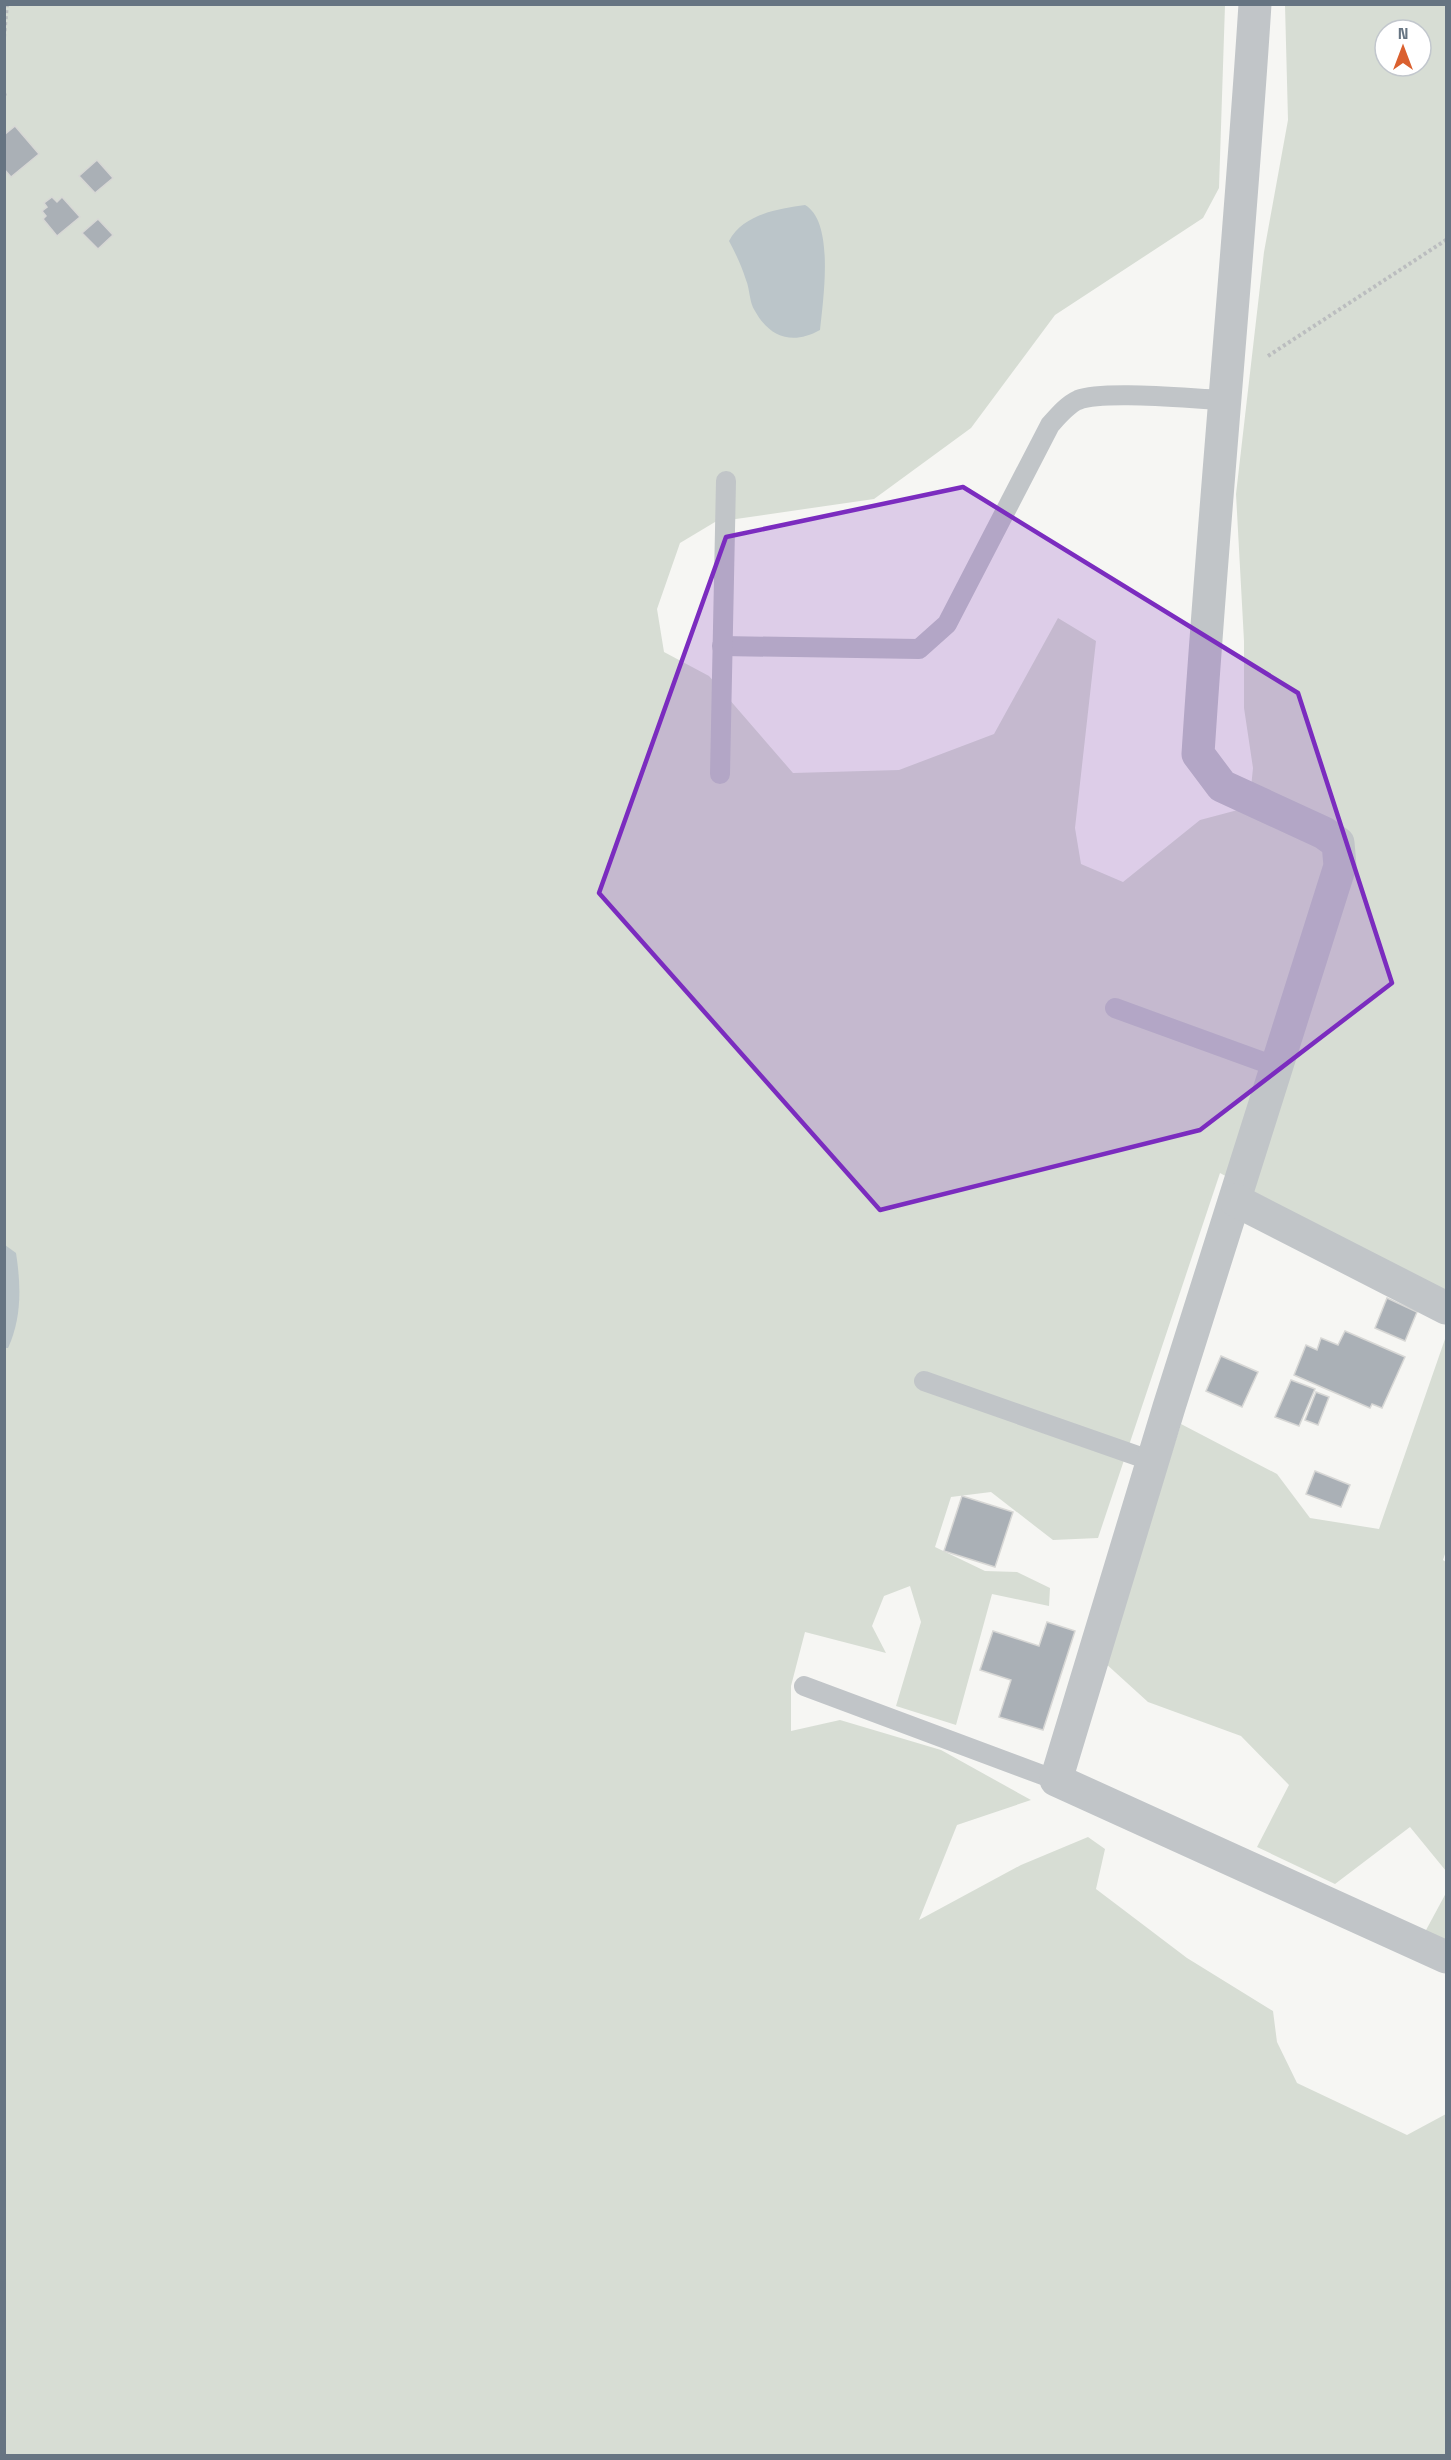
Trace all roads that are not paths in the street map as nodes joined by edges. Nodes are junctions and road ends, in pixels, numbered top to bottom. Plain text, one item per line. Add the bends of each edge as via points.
1 (1254, 4) edge
2 (1225, 393) junction
3 (726, 481) dead end
4 (722, 646) junction
5 (720, 774) dead end
6 (1115, 1008) dead end
7 (1277, 1067) junction
8 (1234, 1200) junction
9 (1446, 1308) edge
10 (924, 1381) dead end
11 (1152, 1461) junction
12 (804, 1686) dead end
13 (1056, 1780) junction
14 (1446, 1957) edge

1 - 2 street
2 - 4 lane via 1101,396 1078,400 1061,411 1050,425 947,624 919,649
2 - 7 street via 1198,754 1222,786 1338,843 1340,866
3 - 4 lane
4 - 5 lane
6 - 7 lane
7 - 8 street
8 - 9 street
8 - 11 street
10 - 11 lane
11 - 13 street
12 - 13 lane
13 - 14 street

